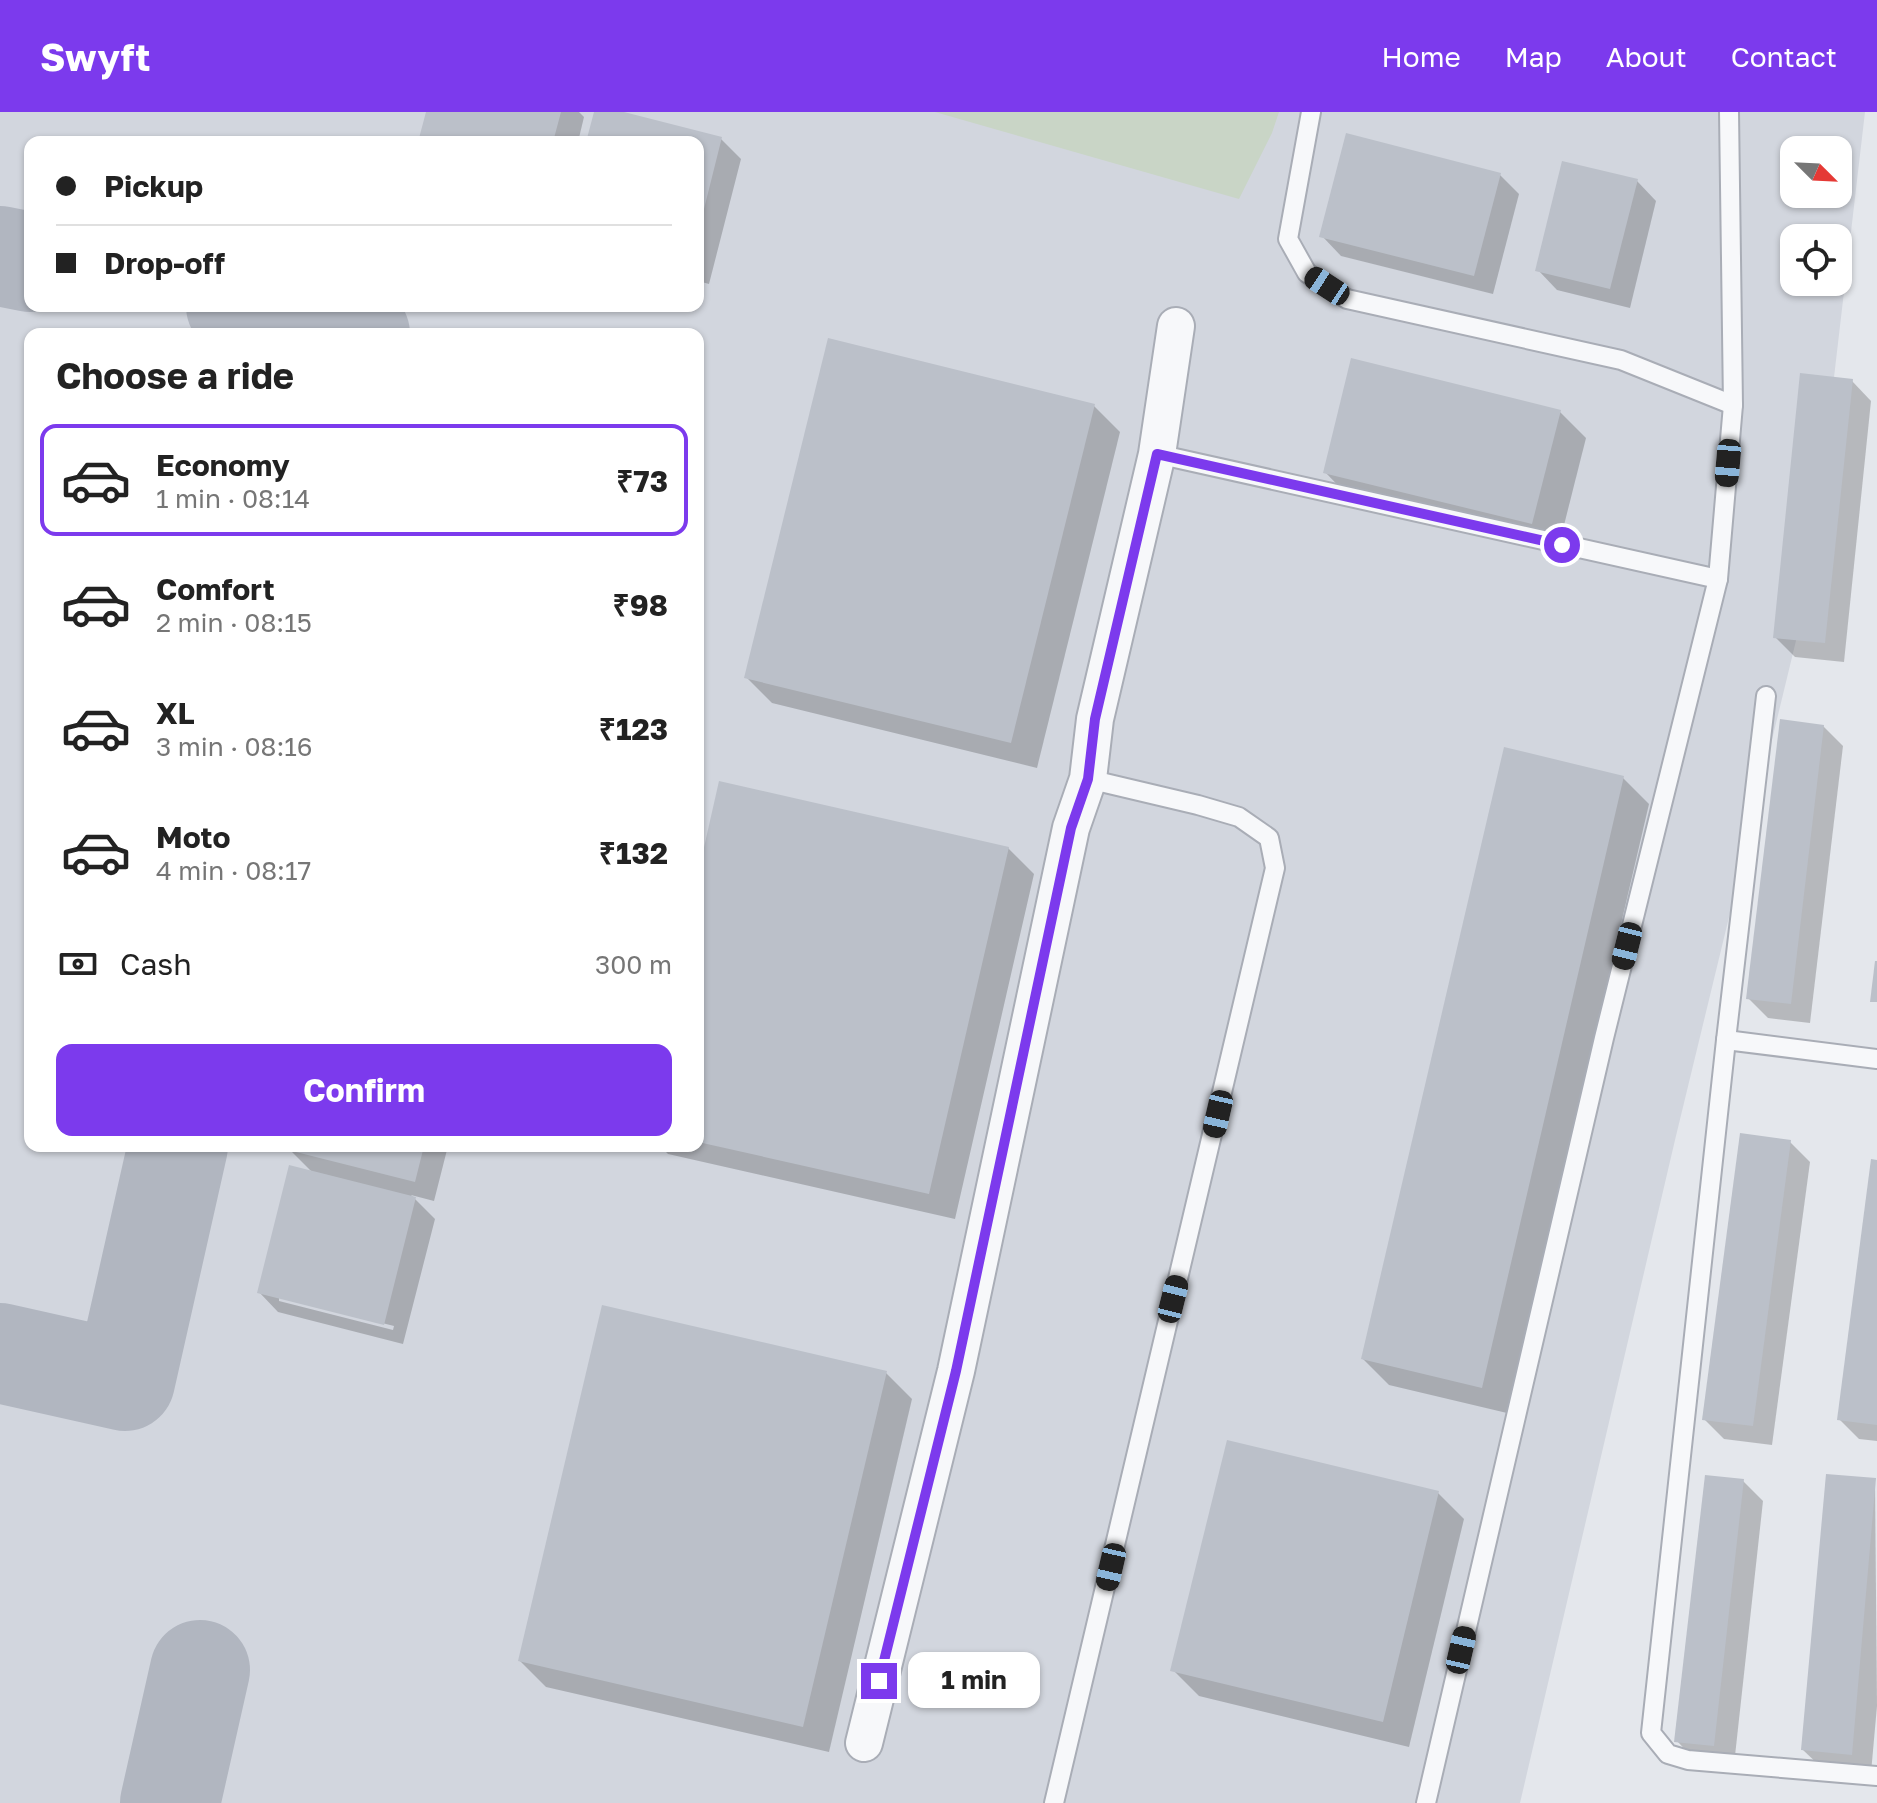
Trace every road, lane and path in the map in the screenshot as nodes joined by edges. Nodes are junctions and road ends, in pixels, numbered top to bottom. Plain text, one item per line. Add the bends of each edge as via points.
1 (1311, 112) edge
2 (1729, 112) edge
3 (1176, 326) dead end
4 (1733, 405) junction
5 (1157, 454) junction
6 (1718, 579) junction
7 (1766, 696) dead end
8 (1088, 779) junction
9 (1726, 1040) junction
10 (1877, 1059) edge
11 (864, 1743) dead end
12 (1877, 1776) edge
13 (1054, 1803) edge
14 (1426, 1803) edge

1 - 4 lane via 1288,239 1307,273 1347,299 1621,360
2 - 4 lane
3 - 5 street
4 - 6 lane
5 - 6 lane
5 - 8 street via 1095,719
6 - 14 lane via 1604,1038
7 - 9 lane
8 - 11 street via 1071,828 956,1371
8 - 13 lane via 1239,817 1269,838 1275,868
9 - 10 lane
9 - 12 lane via 1651,1733 1668,1754 1688,1760

